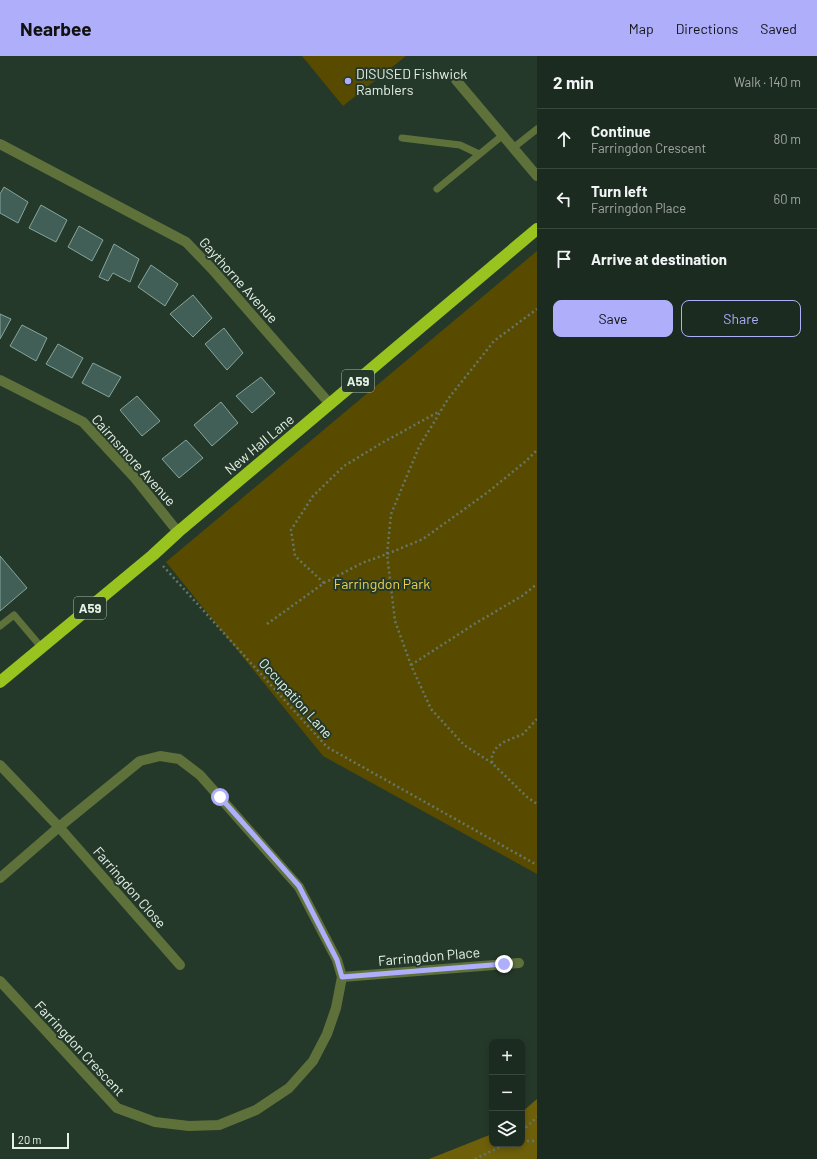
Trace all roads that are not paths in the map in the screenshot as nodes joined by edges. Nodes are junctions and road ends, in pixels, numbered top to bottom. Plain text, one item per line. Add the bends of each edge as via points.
1 (456, 80) dead end
2 (537, 128) edge
3 (503, 135) junction
4 (402, 138) dead end
5 (0, 144) edge
6 (513, 148) junction
7 (479, 154) junction
8 (537, 176) edge
9 (437, 189) dead end
10 (537, 229) edge
11 (0, 380) edge
12 (330, 404) junction
13 (178, 532) junction
14 (0, 626) edge
15 (42, 648) junction
16 (0, 682) edge
17 (0, 765) edge
18 (59, 827) junction
19 (0, 878) edge
20 (519, 963) dead end
21 (180, 965) dead end
22 (342, 977) junction
23 (0, 981) edge

1 - 3 street
2 - 6 lane
3 - 6 street
3 - 7 lane
4 - 7 lane via 460,146
5 - 12 street, Gaythorne Avenue via 186,242
6 - 8 street
7 - 9 lane
10 - 12 highway, New Hall Lane / A59
11 - 13 street, Cairnsmore Avenue via 83,422 134,477
12 - 13 highway, New Hall Lane / A59
13 - 15 highway, New Hall Lane / A59
14 - 15 lane via 14,615
15 - 16 highway, New Hall Lane / A59
17 - 18 street
18 - 19 street, Farringdon Crescent
18 - 21 street, Farringdon Close
18 - 22 street, Farringdon Crescent via 140,761 160,756 179,760 200,775 299,886 337,960
20 - 22 street, Farringdon Place
22 - 23 street, Farringdon Crescent via 336,1008 326,1034 312,1061 289,1088 256,1110 219,1124 189,1126 155,1122 117,1108

